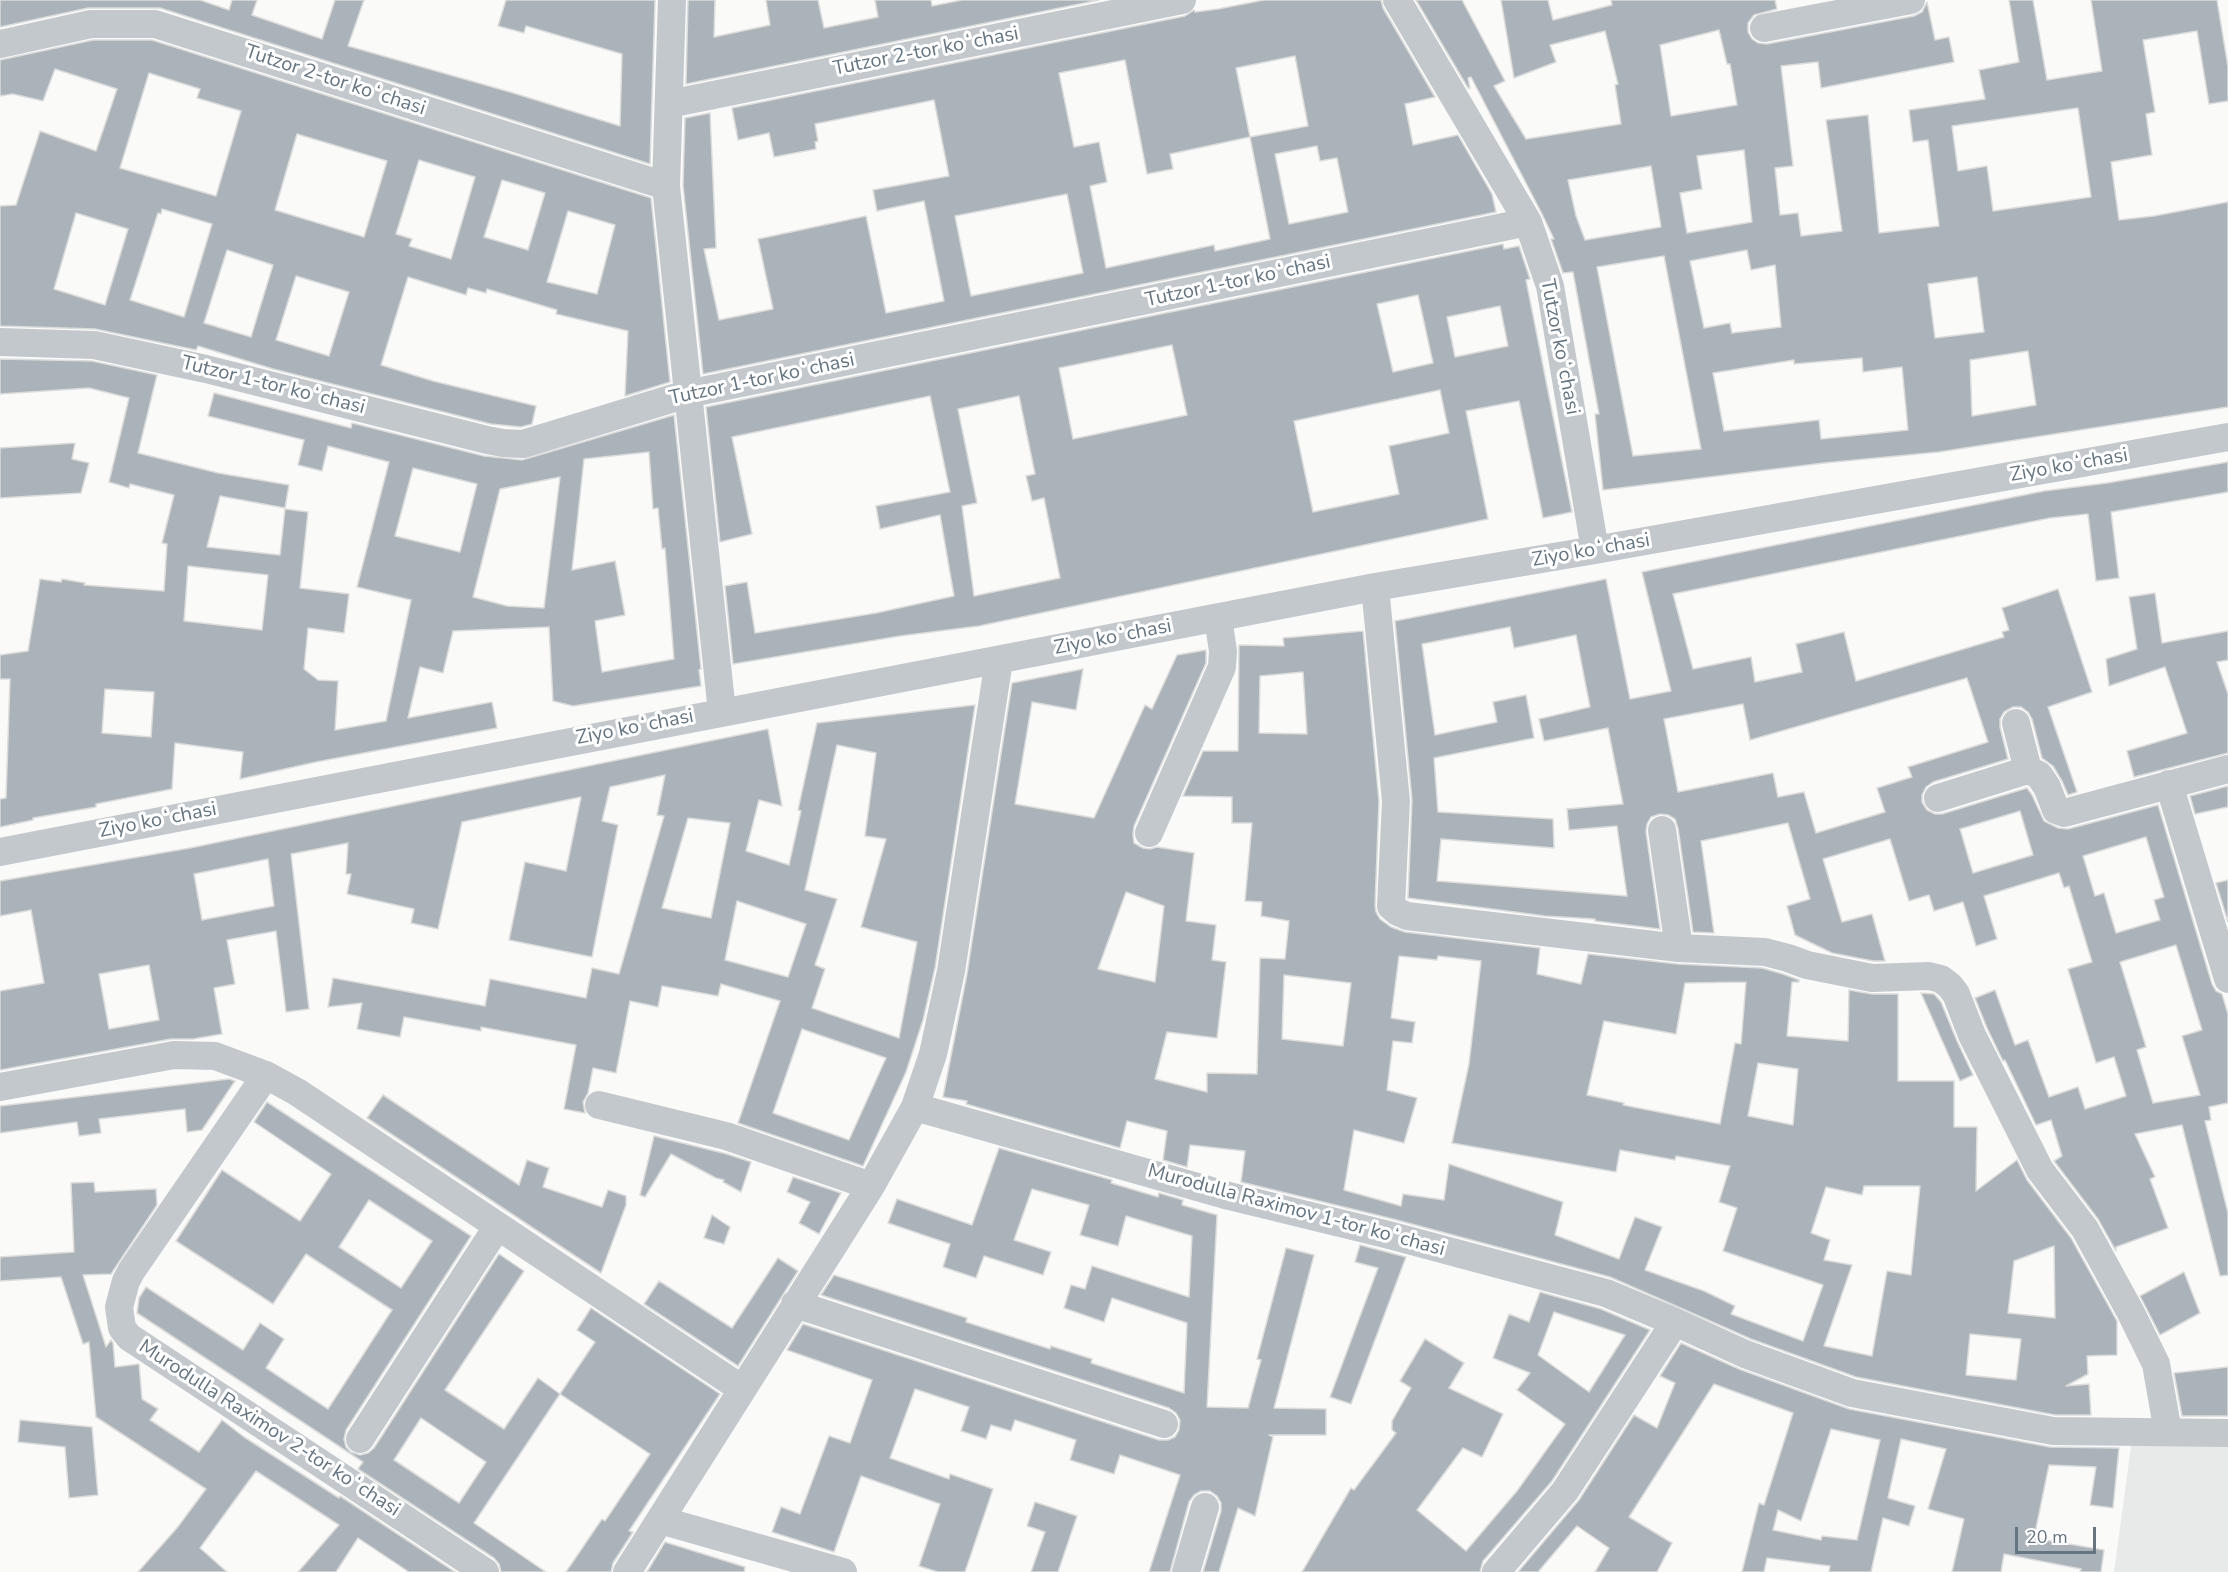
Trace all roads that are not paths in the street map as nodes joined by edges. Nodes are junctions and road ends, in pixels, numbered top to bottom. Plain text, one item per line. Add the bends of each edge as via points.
1 (672, 0) edge
2 (1182, 0) edge
3 (1396, 0) edge
4 (1911, 0) edge
5 (1764, 28) dead end
6 (0, 44) edge
7 (669, 104) junction
8 (666, 186) junction
9 (1528, 222) junction
10 (0, 342) edge
11 (687, 394) junction
12 (2228, 437) edge
13 (1595, 550) junction
14 (1376, 587) junction
15 (1218, 618) junction
16 (999, 660) junction
17 (722, 712) junction
18 (2016, 723) dead end
19 (2228, 769) edge
20 (2028, 770) junction
21 (2169, 784) junction
22 (1938, 798) dead end
23 (1662, 830) dead end
24 (1149, 833) dead end
25 (0, 852) edge
26 (1679, 948) junction
27 (2228, 979) edge
28 (266, 1075) junction
29 (0, 1087) edge
30 (599, 1105) dead end
31 (915, 1107) junction
32 (872, 1186) junction
33 (498, 1227) junction
34 (795, 1304) junction
35 (1675, 1322) junction
36 (742, 1389) junction
37 (1164, 1424) dead end
38 (2168, 1432) junction
39 (2228, 1433) edge
40 (360, 1439) dead end
41 (1205, 1507) dead end
42 (660, 1520) junction
43 (485, 1572) edge
44 (627, 1572) edge
45 (843, 1572) edge
46 (1186, 1572) edge
47 (1496, 1572) edge

1 - 7 street
2 - 7 street, Tutzor 2-tor koʻchasi
3 - 9 street, Tutzor koʻchasi
4 - 5 street
6 - 8 street, Tutzor 2-tor koʻchasi via 92,24 155,24
7 - 8 street
8 - 11 street
9 - 11 street, Tutzor 1-tor koʻchasi
9 - 13 street, Tutzor koʻchasi via 1550,286
10 - 11 street, Tutzor 1-tor koʻchasi via 94,345 503,443 523,444
11 - 17 street
12 - 13 street, Ziyo koʻchasi
13 - 14 street, Ziyo koʻchasi
14 - 15 street, Ziyo koʻchasi
14 - 26 street via 1396,801 1392,906 1407,916
15 - 16 street, Ziyo koʻchasi
15 - 24 street via 1222,666
16 - 17 street, Ziyo koʻchasi
16 - 31 street via 951,971 933,1054
17 - 25 street, Ziyo koʻchasi
18 - 20 street
19 - 21 street
20 - 21 street via 2039,775 2056,810 2064,813
20 - 22 street
21 - 27 street
23 - 26 street
26 - 38 street via 1765,952 1872,978 1929,976 1950,986 2028,1149 2085,1229 2156,1364
28 - 29 street via 215,1056 174,1055
28 - 33 street
28 - 43 street, Murodulla Raximov 2-tor koʻchasi via 132,1270 119,1307 122,1328 129,1337
30 - 32 street via 726,1136
31 - 32 street
31 - 35 street, Murodulla Raximov 1-tor koʻchasi via 1229,1196 1606,1293
32 - 34 street
33 - 36 street
33 - 40 street
34 - 36 street
34 - 37 street
35 - 38 street, Murodulla Raximov 1-tor koʻchasi via 1744,1354 1852,1393 2053,1431
35 - 47 street via 1565,1491
36 - 42 street
38 - 39 street, Murodulla Raximov 1-tor koʻchasi
41 - 46 street
42 - 44 street
42 - 45 street

